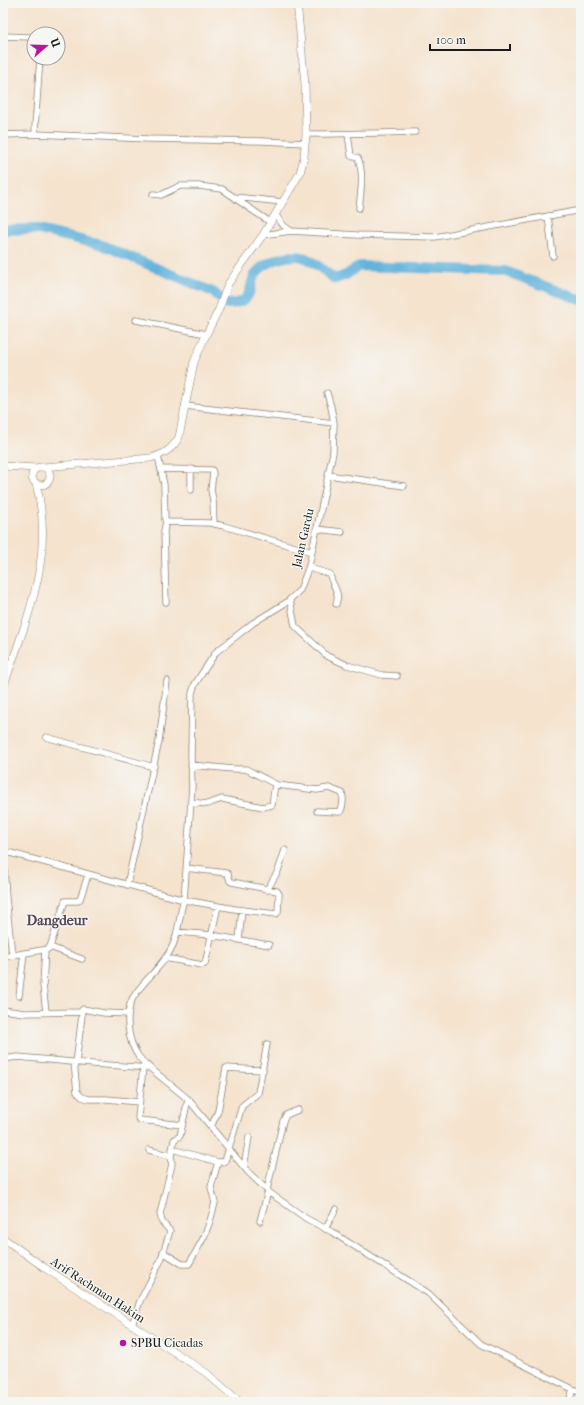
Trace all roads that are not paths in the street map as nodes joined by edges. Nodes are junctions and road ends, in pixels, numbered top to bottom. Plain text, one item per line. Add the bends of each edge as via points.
1 (297, 3) edge
2 (3, 36) edge
3 (26, 37) edge
4 (39, 66) edge
5 (415, 132) dead end
6 (36, 134) junction
7 (306, 134) junction
8 (348, 134) junction
9 (3, 135) edge
10 (305, 143) junction
11 (153, 194) dead end
12 (234, 197) junction
13 (283, 202) junction
14 (359, 208) dead end
15 (581, 210) edge
16 (276, 215) junction
17 (548, 216) junction
18 (270, 222) junction
19 (291, 231) junction
20 (263, 235) junction
21 (553, 256) dead end
22 (136, 320) dead end
23 (206, 334) junction
24 (327, 393) dead end
25 (185, 406) junction
26 (334, 423) junction
27 (158, 456) junction
28 (61, 465) junction
29 (3, 466) edge
30 (16, 466) junction
31 (39, 467) junction
32 (161, 469) junction
33 (191, 469) junction
34 (49, 472) junction
35 (328, 475) junction
36 (34, 481) junction
37 (45, 484) junction
38 (404, 486) dead end
39 (191, 490) dead end
40 (40, 500) junction
41 (166, 521) junction
42 (214, 524) junction
43 (317, 529) junction
44 (342, 532) dead end
45 (312, 552) junction
46 (309, 568) junction
47 (290, 600) junction
48 (166, 602) dead end
49 (336, 604) dead end
50 (397, 676) dead end
51 (167, 681) dead end
52 (3, 688) edge
53 (46, 736) dead end
54 (191, 765) junction
55 (154, 767) junction
56 (275, 784) junction
57 (191, 802) junction
58 (317, 811) dead end
59 (285, 850) dead end
60 (3, 851) edge
61 (186, 868) junction
62 (88, 875) junction
63 (126, 885) junction
64 (267, 890) junction
65 (180, 899) junction
66 (218, 906) junction
67 (242, 910) junction
68 (177, 932) junction
69 (211, 935) junction
70 (239, 940) junction
71 (269, 945) dead end
72 (48, 948) junction
73 (24, 953) junction
74 (12, 955) junction
75 (3, 957) edge
76 (165, 958) junction
77 (82, 959) dead end
78 (19, 996) dead end
79 (3, 1010) edge
80 (46, 1012) junction
81 (80, 1012) junction
82 (128, 1014) junction
83 (267, 1044) dead end
84 (3, 1059) edge
85 (75, 1063) junction
86 (146, 1066) junction
87 (263, 1070) junction
88 (188, 1100) junction
89 (139, 1102) junction
90 (298, 1110) dead end
91 (182, 1125) junction
92 (210, 1127) junction
93 (248, 1138) dead end
94 (172, 1149) junction
95 (229, 1149) junction
96 (149, 1150) dead end
97 (171, 1156) junction
98 (218, 1162) junction
99 (244, 1167) junction
100 (268, 1191) junction
101 (336, 1209) dead end
102 (260, 1221) dead end
103 (325, 1229) junction
104 (3, 1238) edge
105 (163, 1252) junction
106 (132, 1325) junction
107 (573, 1389) junction
108 (581, 1393) edge
109 (240, 1402) edge
110 (569, 1402) edge

1 - 7 main road via 305,84
2 - 3 street
4 - 6 street
5 - 8 street
6 - 9 street
6 - 10 street
7 - 8 street
7 - 10 main road
8 - 14 street via 351,156 359,158
10 - 13 main road via 300,174
11 - 12 street via 161,195 182,186 222,189
12 - 13 street
12 - 18 street
13 - 16 main road
15 - 17 street
16 - 18 main road
16 - 19 street
17 - 19 street via 427,238
17 - 21 street
18 - 20 main road
19 - 20 street
20 - 23 main road via 228,284
22 - 23 street
23 - 25 main road via 194,362
24 - 26 street, Jalan Gardu
25 - 26 street
25 - 27 main road via 176,443
26 - 35 street, Jalan Gardu via 333,452
27 - 28 main road
27 - 32 street
28 - 31 main road
28 - 34 main road
29 - 30 main road
30 - 31 main road
30 - 36 main road
31 - 34 main road
31 - 36 main road via 32,473
32 - 33 street
32 - 41 street
33 - 39 street
33 - 42 street via 212,471
34 - 37 main road via 49,479
35 - 38 street
35 - 43 street, Jalan Gardu
36 - 37 main road
36 - 40 main road
37 - 40 main road
40 - 52 main road via 43,540 39,576
41 - 42 street
41 - 48 street
42 - 45 street
43 - 44 street
43 - 45 street, Jalan Gardu
45 - 46 street, Jalan Gardu
46 - 47 street, Jalan Gardu via 300,590
46 - 49 street via 330,574 331,581 337,589
47 - 50 street via 294,626 327,656 337,662 382,675
47 - 54 street, Jalan Gardu via 253,623 212,657 193,689
51 - 55 street
53 - 55 street
54 - 56 street via 246,769
54 - 57 street, Jalan Gardu
55 - 63 street
56 - 57 street via 272,805 266,807 222,799 207,804
56 - 58 street via 317,790 331,789 342,793 340,812
57 - 61 street, Jalan Gardu
59 - 64 street via 278,871
60 - 62 street
60 - 74 street
61 - 64 street via 226,873 232,882
61 - 65 street, Jalan Gardu
62 - 63 street
62 - 72 street via 80,899 65,901
63 - 65 street
64 - 67 street via 279,893 277,913
65 - 66 street
65 - 68 street, Jalan Gardu
66 - 67 street
66 - 69 street
67 - 70 street
68 - 69 street
68 - 76 street, Jalan Gardu
69 - 70 street
69 - 76 street via 204,965
70 - 71 street
72 - 73 street
72 - 77 street
72 - 80 street via 43,985
73 - 74 street
73 - 78 street
74 - 75 street
76 - 82 street, Jalan Gardu via 135,994
79 - 80 street via 24,1013
80 - 81 street
81 - 82 street via 83,1009
81 - 85 street via 82,1015
82 - 86 street via 134,1049
83 - 87 street
84 - 85 street via 18,1057
85 - 86 street
85 - 89 street via 77,1092 82,1097
86 - 88 street
86 - 89 street
87 - 92 street via 226,1068 218,1111
87 - 95 street via 258,1093 242,1106
88 - 91 street
88 - 92 street
89 - 91 street via 140,1120
90 - 100 street via 286,1115 283,1121
91 - 94 street via 180,1136 174,1140
92 - 95 street
93 - 99 street
94 - 97 street
94 - 98 street
95 - 98 street via 225,1161
95 - 99 street
96 - 97 street
97 - 105 street via 172,1164 160,1214 162,1222 170,1232
98 - 105 street via 211,1187 215,1203 210,1221 189,1264 182,1264
99 - 100 street
100 - 102 street
100 - 103 street
101 - 103 street
103 - 107 street via 428,1293 481,1344
104 - 106 main road, Arif Rachman Hakim
105 - 106 street via 140,1301
106 - 109 main road, Arif Rachman Hakim via 205,1372
107 - 108 street
107 - 110 street

